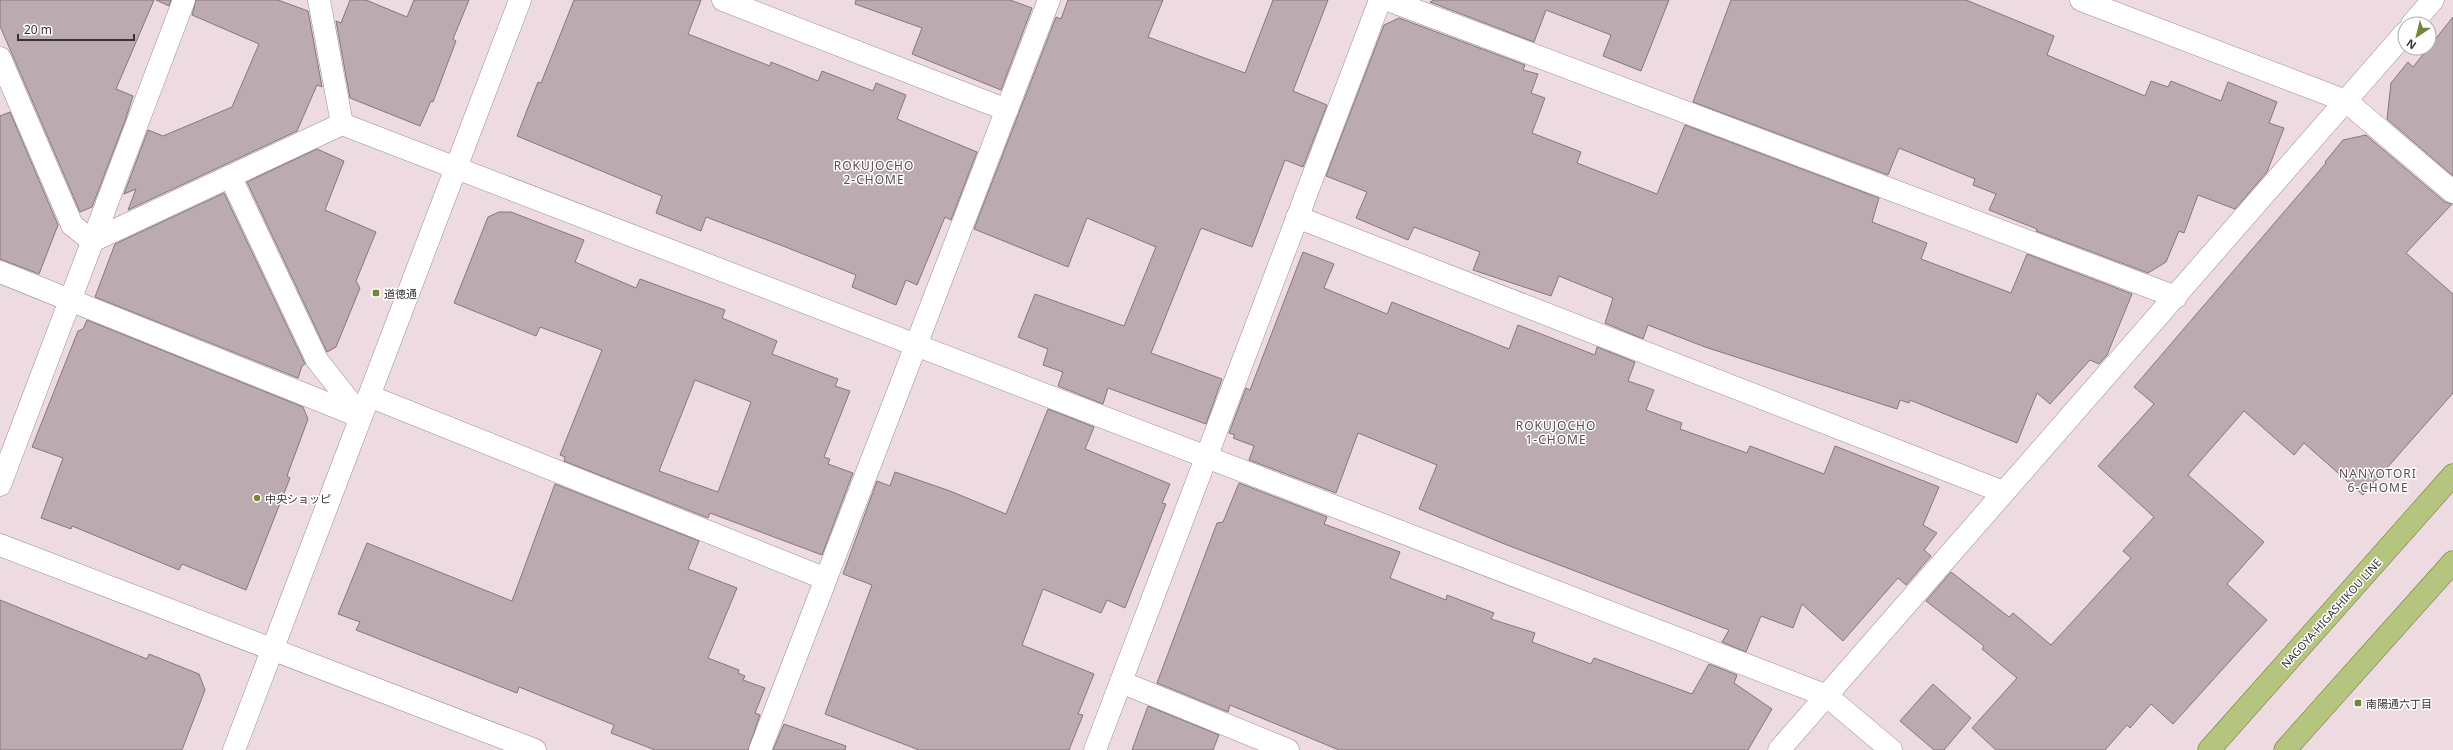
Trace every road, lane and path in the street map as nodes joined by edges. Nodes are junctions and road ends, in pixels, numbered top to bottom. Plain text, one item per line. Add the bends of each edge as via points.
1 (184, 0) edge
2 (319, 0) edge
3 (520, 0) edge
4 (723, 0) edge
5 (1049, 0) edge
6 (1380, 0) edge
7 (1388, 0) edge
8 (2081, 0) edge
9 (2433, 0) edge
10 (2419, 16) edge
11 (2397, 42) edge
12 (0, 58) edge
13 (8, 98) edge
14 (2346, 101) junction
15 (1007, 110) junction
16 (342, 124) junction
17 (456, 169) junction
18 (230, 176) junction
19 (2453, 192) edge
20 (1297, 217) junction
21 (92, 241) junction
22 (0, 272) edge
23 (2176, 297) junction
24 (69, 301) junction
25 (916, 346) junction
26 (369, 396) junction
27 (361, 417) junction
28 (1206, 457) junction
29 (2453, 475) edge
30 (0, 485) edge
31 (2003, 492) junction
32 (0, 545) edge
33 (2453, 562) edge
34 (826, 580) junction
35 (273, 649) junction
36 (1121, 682) junction
37 (1827, 696) junction
38 (234, 750) edge
39 (535, 750) edge
40 (760, 750) edge
41 (1095, 750) edge
42 (1288, 750) edge
43 (1779, 750) edge
44 (1891, 750) edge
45 (2209, 750) edge
46 (2285, 750) edge

1 - 21 street
2 - 16 street
3 - 17 street
4 - 15 street
5 - 15 street
6 - 20 street
7 - 23 street
8 - 14 street
9 - 10 street
11 - 14 street
12 - 13 street
13 - 21 street via 72,225
14 - 19 street
14 - 23 street
15 - 25 street
16 - 17 street
16 - 18 street
17 - 25 street
17 - 26 street
18 - 21 street
18 - 27 street via 317,360
20 - 28 street
20 - 31 street
21 - 24 street
22 - 24 street
23 - 31 street
24 - 27 street
24 - 30 street
25 - 28 street
25 - 34 street
26 - 27 street
26 - 34 street
27 - 35 street
28 - 36 street
28 - 37 street
29 - 45 main road, NAGOYA-HIGASHIKOU LINE
31 - 37 street
32 - 35 street
33 - 46 main road
34 - 40 street
35 - 38 street
35 - 39 street
36 - 41 street
36 - 42 street
37 - 43 street
37 - 44 street

